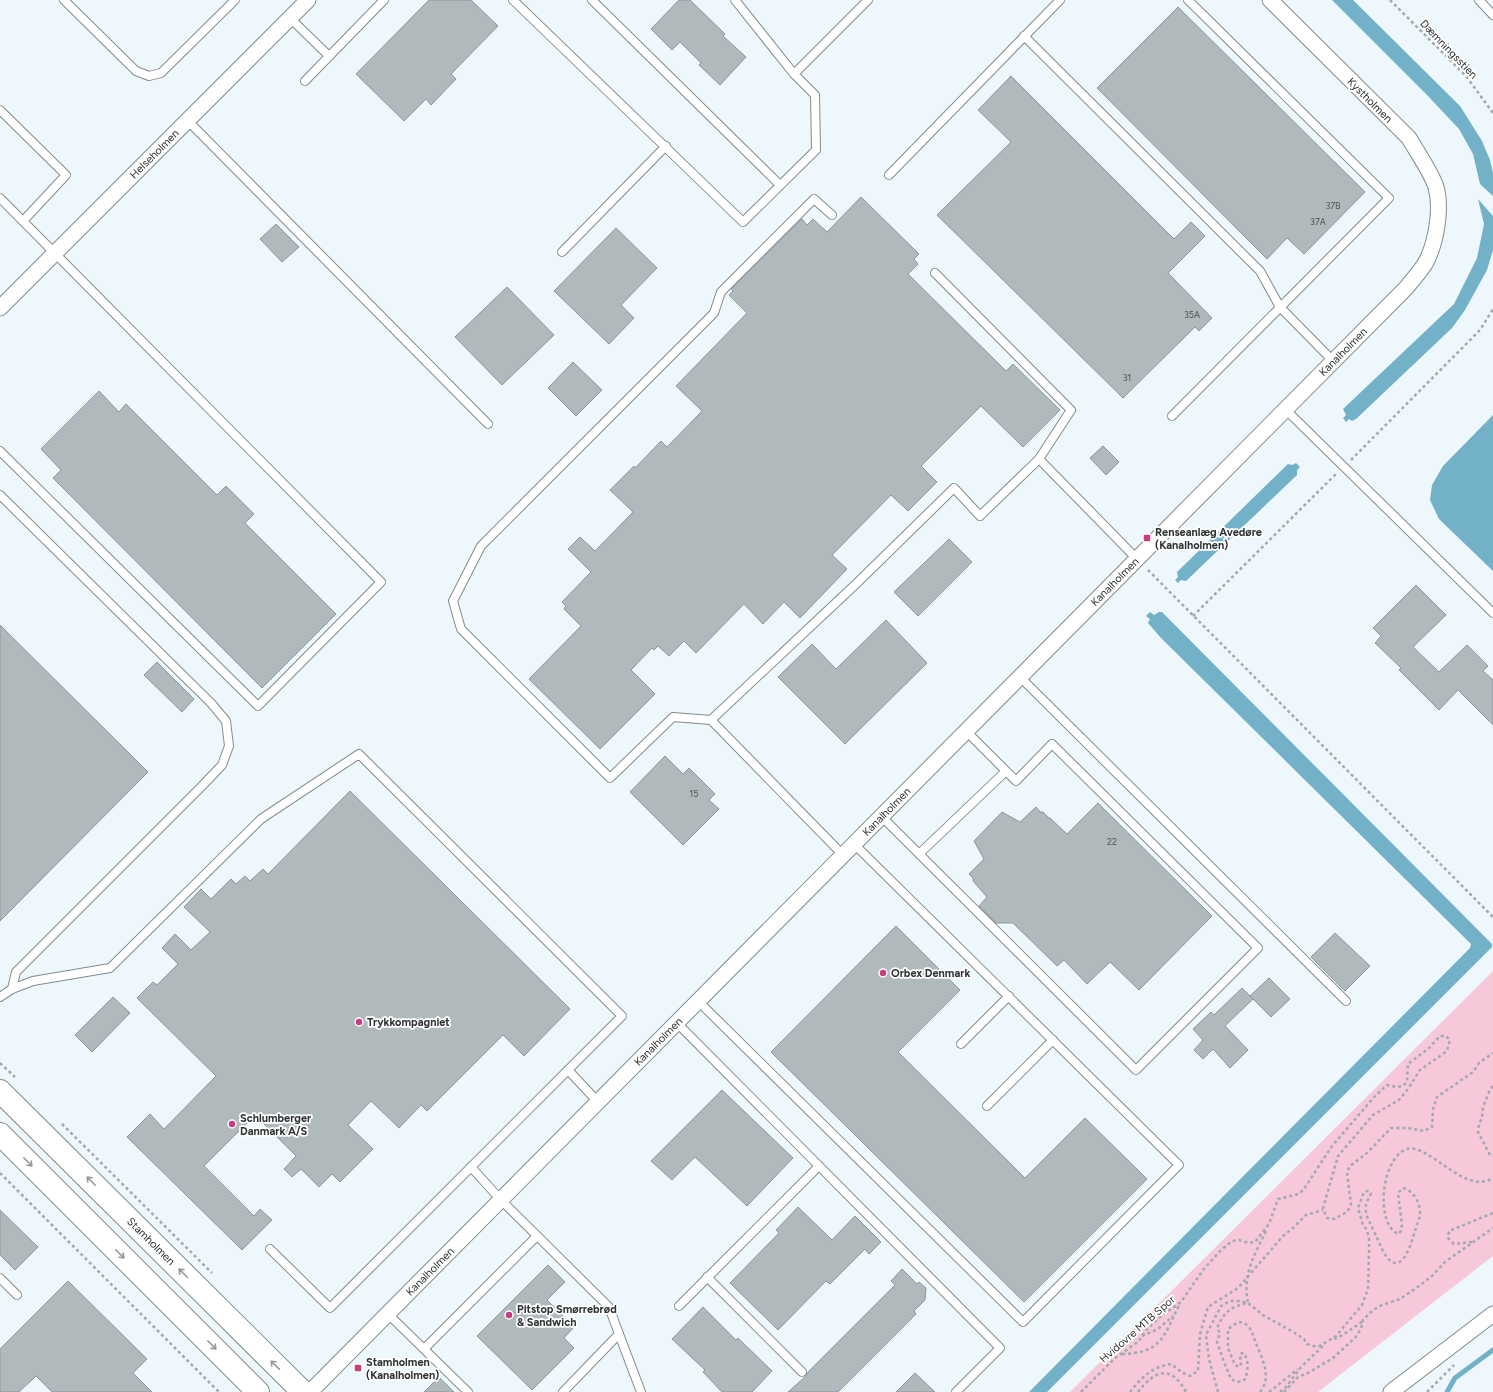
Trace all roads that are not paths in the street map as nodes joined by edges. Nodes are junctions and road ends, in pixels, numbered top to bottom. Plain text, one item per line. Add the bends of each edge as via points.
1 (64, 0) edge
2 (235, 0) edge
3 (308, 0) edge
4 (384, 0) edge
5 (513, 0) edge
6 (592, 0) edge
7 (736, 0) edge
8 (868, 0) edge
9 (1060, 0) edge
10 (1188, 0) edge
11 (1270, 0) edge
12 (1479, 0) edge
13 (1493, 15) edge
14 (290, 18) junction
15 (1024, 36) junction
16 (329, 56) junction
17 (794, 74) junction
18 (305, 81) dead end
19 (0, 110) edge
20 (188, 121) junction
21 (666, 146) junction
22 (889, 175) dead end
23 (780, 185) junction
24 (0, 198) edge
25 (832, 215) dead end
26 (1439, 217) joint
27 (23, 221) junction
28 (562, 252) dead end
29 (55, 253) junction
30 (935, 273) dead end
31 (1280, 307) junction
32 (0, 308) edge
33 (1333, 361) junction
34 (1285, 409) junction
35 (1172, 416) dead end
36 (488, 424) dead end
37 (0, 451) edge
38 (1039, 459) junction
39 (0, 495) edge
40 (1137, 559) junction
41 (1493, 613) edge
42 (1020, 677) junction
43 (711, 720) junction
44 (966, 731) junction
45 (1006, 771) junction
46 (881, 816) junction
47 (854, 844) junction
48 (919, 854) junction
49 (843, 855) junction
50 (12, 989) junction
51 (0, 996) edge
52 (1009, 996) junction
53 (698, 1001) junction
54 (1346, 1001) dead end
55 (677, 1023) junction
56 (1053, 1040) junction
57 (960, 1044) dead end
58 (568, 1070) junction
59 (0, 1091) edge
60 (598, 1102) junction
61 (987, 1106) dead end
62 (0, 1134) edge
63 (819, 1166) junction
64 (471, 1167) junction
65 (501, 1200) junction
66 (537, 1236) junction
67 (270, 1249) dead end
68 (707, 1277) junction
69 (0, 1278) edge
70 (17, 1295) dead end
71 (679, 1306) dead end
72 (388, 1314) junction
73 (1493, 1314) edge
74 (619, 1334) junction
75 (424, 1349) junction
76 (802, 1372) dead end
77 (258, 1392) edge
78 (303, 1392) edge
79 (310, 1392) edge
80 (468, 1392) edge
81 (563, 1392) edge
82 (642, 1392) edge
83 (956, 1392) edge
84 (1391, 1392) edge

1 - 2 lane via 136,71 149,76 161,73
3 - 14 street, Helseholmen
4 - 16 lane
5 - 21 lane
6 - 23 lane
7 - 17 lane
8 - 17 lane
9 - 15 lane
10 - 31 lane via 1388,198
11 - 26 street, Kystholmen via 1409,138 1436,187
12 - 13 lane
14 - 16 lane
14 - 20 street, Helseholmen
15 - 22 lane
15 - 31 lane via 1260,270
16 - 18 lane
17 - 23 lane via 815,95 816,150
19 - 27 lane via 66,176
20 - 29 street, Helseholmen
20 - 36 lane
21 - 23 lane via 744,222
21 - 28 lane
24 - 27 lane
25 - 43 lane via 814,199 721,292 714,313 481,546 453,601 461,629 610,778 673,717
26 - 33 street, Kanalholmen via 1434,241 1425,263 1406,287
27 - 29 lane
29 - 32 street, Helseholmen
29 - 37 lane via 381,582 258,706
30 - 38 lane via 1071,410
31 - 33 lane
31 - 35 lane
33 - 34 street, Kanalholmen
34 - 40 street, Kanalholmen
34 - 41 lane
38 - 40 lane
38 - 43 lane via 980,516 954,488
39 - 50 lane via 211,703 226,721 229,746 222,765 16,972
40 - 42 street, Kanalholmen
42 - 44 street, Kanalholmen
42 - 54 lane
43 - 49 lane
44 - 45 lane
44 - 46 street, Kanalholmen
45 - 48 lane
45 - 48 lane via 1016,781 1052,744 1258,948 1136,1070
46 - 47 street, Kanalholmen
46 - 48 lane
47 - 49 street, Kanalholmen
47 - 52 lane
49 - 53 street, Kanalholmen
50 - 51 lane
50 - 58 lane via 33,981 110,968 261,819 359,754 622,1016
52 - 56 lane
52 - 57 lane
53 - 55 street, Kanalholmen
53 - 56 lane via 1023,1322 1179,1165
55 - 60 street, Kanalholmen
55 - 63 lane
56 - 61 lane
58 - 60 lane
58 - 64 lane
78 -> 59 street, Stamholmen
60 - 65 street, Kanalholmen
62 -> 77 street
63 - 68 lane
63 - 83 lane via 1000,1348
64 - 65 lane
64 - 67 lane via 330,1308
65 - 66 lane
65 - 72 street, Kanalholmen
66 - 74 lane via 608,1307
66 - 75 lane
68 - 71 lane
68 - 76 lane
69 - 70 lane
72 - 75 lane
72 - 79 street, Kanalholmen
73 - 84 street
74 - 81 lane
74 - 82 lane
75 - 80 lane

